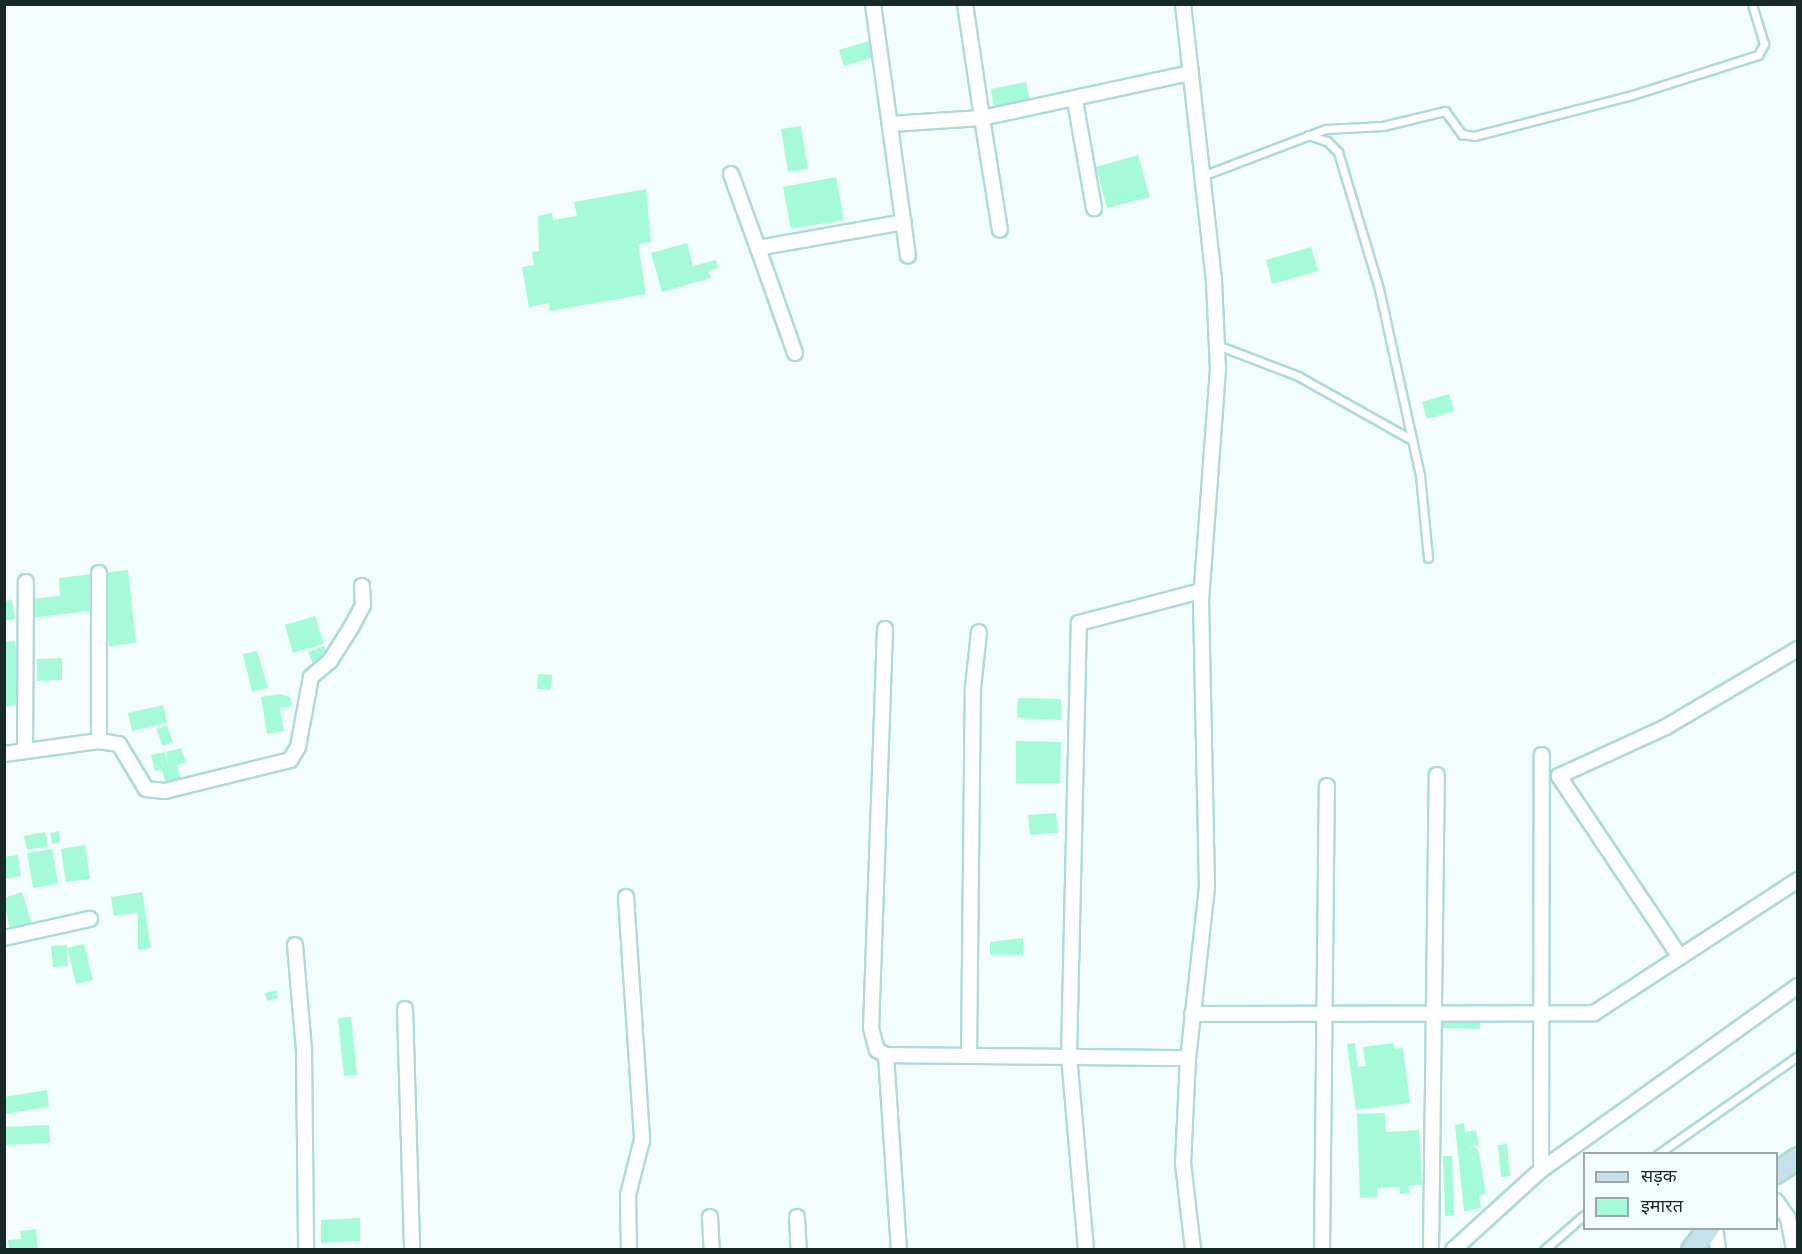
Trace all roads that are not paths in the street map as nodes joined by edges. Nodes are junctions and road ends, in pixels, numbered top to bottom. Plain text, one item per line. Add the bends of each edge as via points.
1 (873, 4) edge
2 (965, 4) edge
3 (1183, 4) edge
4 (1752, 4) edge
5 (1191, 73) junction
6 (1075, 100) junction
7 (982, 118) junction
8 (890, 124) junction
9 (1308, 135) junction
10 (731, 174) dead end
11 (1202, 176) junction
12 (1094, 208) dead end
13 (904, 222) junction
14 (1000, 230) dead end
15 (758, 248) junction
16 (908, 256) dead end
17 (1217, 345) junction
18 (795, 353) dead end
19 (1412, 440) junction
20 (1428, 558) dead end
21 (99, 573) dead end
22 (26, 582) dead end
23 (362, 586) dead end
24 (1201, 591) junction
25 (885, 629) dead end
26 (979, 632) dead end
27 (1797, 649) edge
28 (99, 741) junction
29 (25, 750) junction
30 (4, 754) edge
31 (1542, 755) dead end
32 (1437, 775) dead end
33 (1326, 786) dead end
34 (1797, 880) edge
35 (626, 897) dead end
36 (90, 919) dead end
37 (4, 938) edge
38 (295, 945) dead end
39 (1680, 957) junction
40 (1797, 986) edge
41 (405, 1009) dead end
42 (1325, 1012) junction
43 (1431, 1013) junction
44 (1541, 1013) junction
45 (1192, 1014) junction
46 (886, 1055) junction
47 (969, 1056) junction
48 (1797, 1056) edge
49 (1069, 1057) junction
50 (1188, 1058) junction
51 (1661, 1152) edge
52 (1797, 1158) edge
53 (1541, 1170) junction
54 (1778, 1172) edge
55 (1778, 1204) edge
56 (1583, 1216) edge
57 (710, 1217) dead end
58 (797, 1217) dead end
59 (1707, 1230) edge
60 (1715, 1230) edge
61 (306, 1250) edge
62 (412, 1250) edge
63 (629, 1250) edge
64 (712, 1250) edge
65 (799, 1250) edge
66 (899, 1250) edge
67 (1086, 1250) edge
68 (1193, 1250) edge
69 (1322, 1250) edge
70 (1431, 1250) edge
71 (1453, 1250) edge
72 (1544, 1250) edge
73 (1692, 1250) edge
74 (1719, 1250) edge
75 (1794, 1250) edge

1 - 8 street
2 - 7 street
3 - 5 street
4 - 9 lane via 1764,44 1758,55 1629,96 1474,136 1462,134 1445,111
5 - 6 street
5 - 11 street
6 - 7 street
6 - 12 street
7 - 8 street
7 - 14 street
8 - 13 street
9 - 11 lane
9 - 19 lane via 1333,145 1341,161 1379,290
10 - 15 street
11 - 17 street
13 - 15 street
13 - 16 street
15 - 18 street
17 - 19 lane via 1298,376
17 - 24 street
19 - 20 lane
21 - 28 street
22 - 29 street
23 - 28 street via 363,605 352,626 330,661 311,677 298,747 290,759 165,791 146,789 119,744
24 - 45 street via 1207,887
24 - 49 street via 1078,623
25 - 46 street via 871,1028 877,1050
26 - 47 street via 974,688
27 - 39 street via 1666,728 1559,776
28 - 29 street
29 - 30 street
31 - 44 street
32 - 43 street
33 - 42 street
34 - 39 street
35 - 63 street via 642,1140 628,1195
36 - 37 street
38 - 61 street via 304,1050
39 - 44 street via 1594,1013
40 - 53 street
41 - 62 street
42 - 43 street
42 - 45 street
42 - 69 street
43 - 44 street
43 - 70 street
44 - 53 street
45 - 50 street
46 - 47 street
46 - 66 street
47 - 49 street
48 - 51 lane
49 - 50 street
49 - 67 street
50 - 68 street via 1183,1163
52 - 54 main road
53 - 71 street
55 - 75 street via 1788,1218
56 - 72 lane
57 - 64 street
58 - 65 street
59 - 73 main road
60 - 74 street

